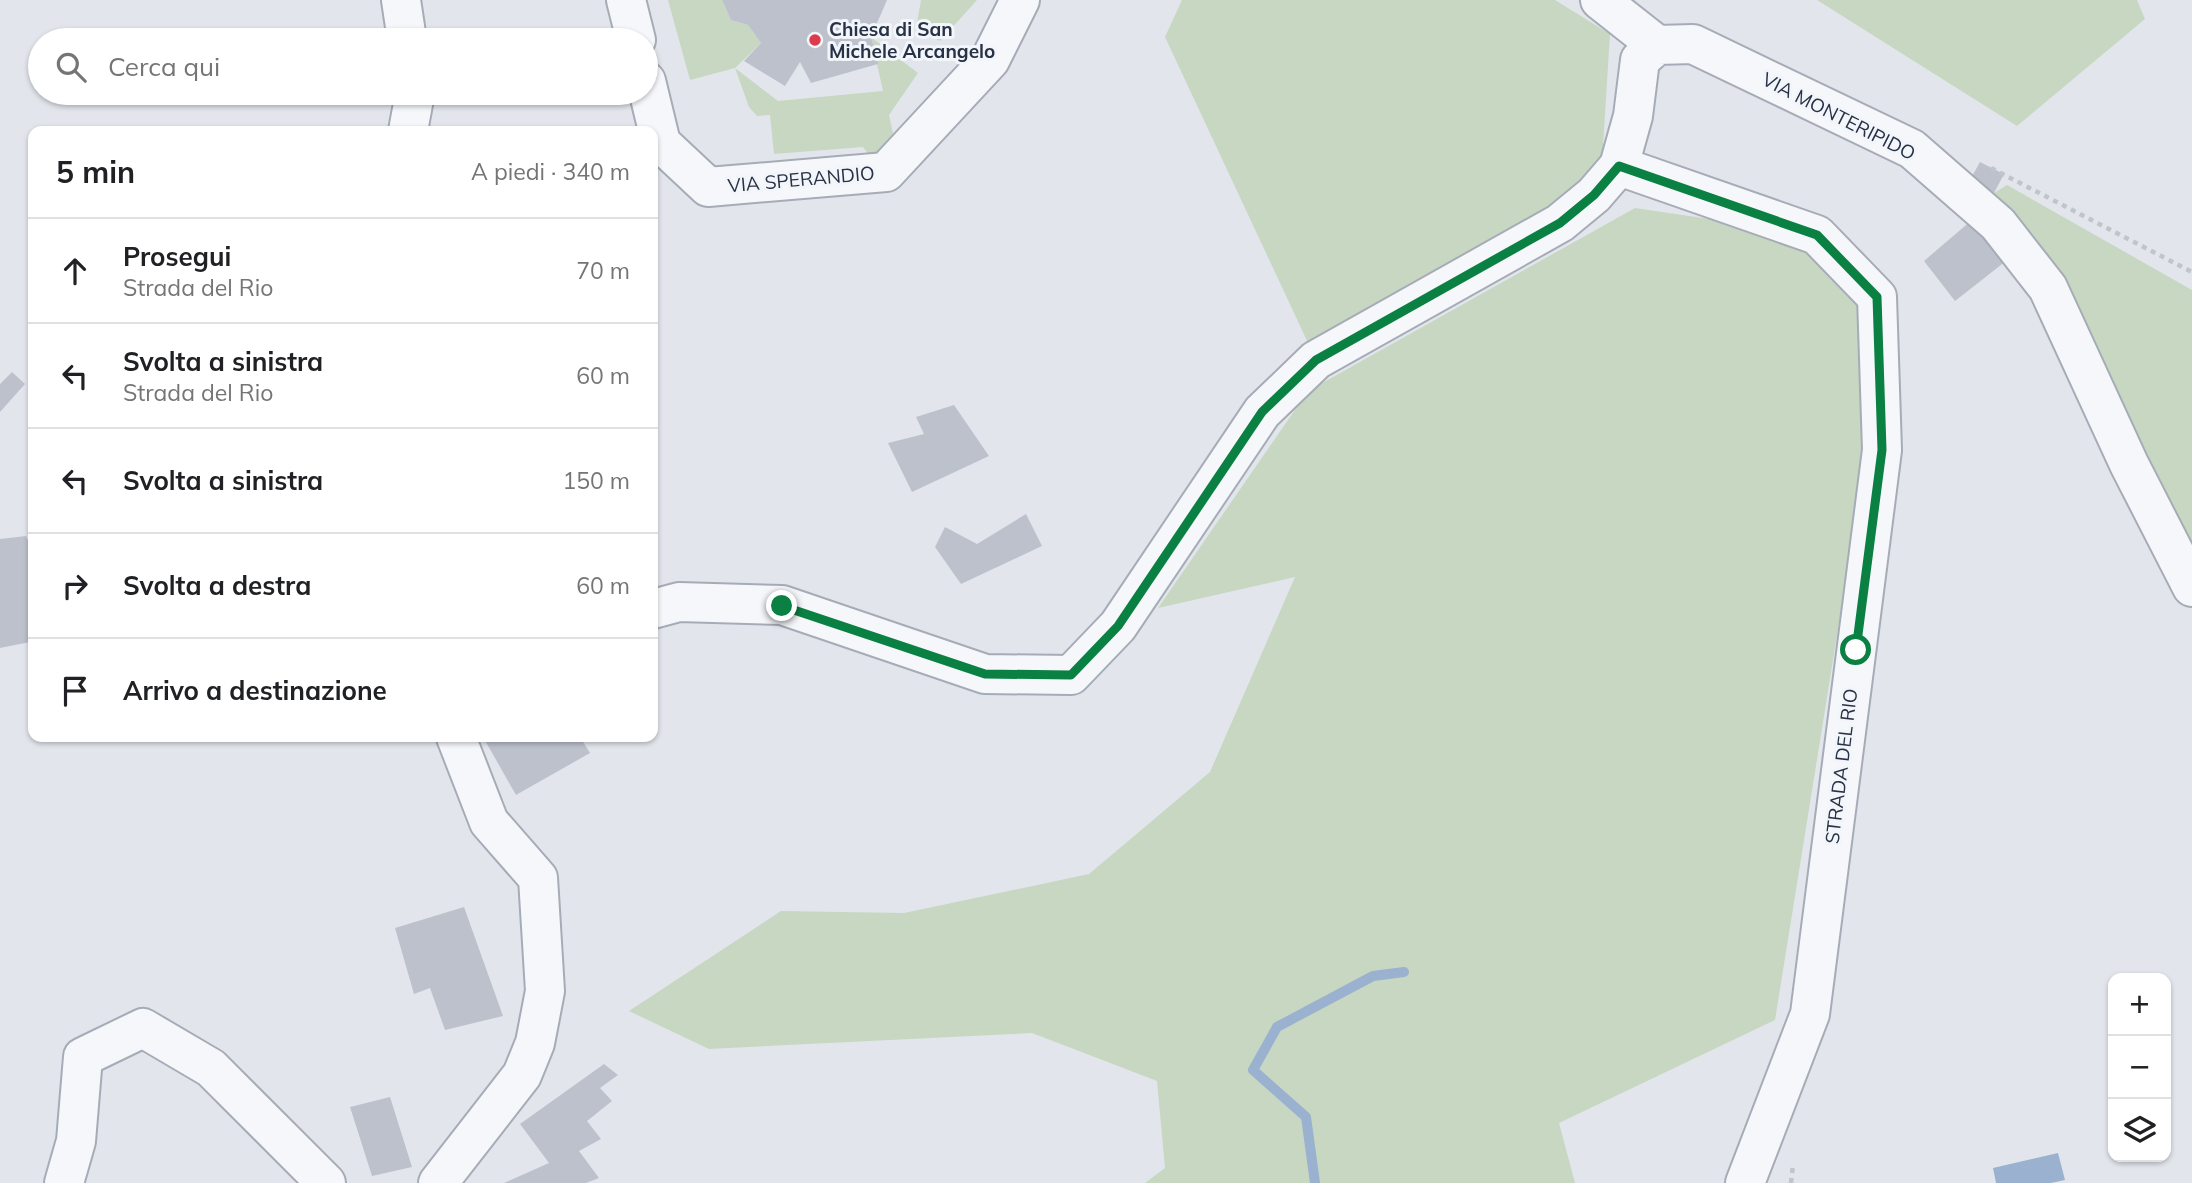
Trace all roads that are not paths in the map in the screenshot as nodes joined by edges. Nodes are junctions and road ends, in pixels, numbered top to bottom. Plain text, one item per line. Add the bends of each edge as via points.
1 (401, 0) edge
2 (626, 0) edge
3 (1020, 0) edge
4 (1600, 0) edge
5 (405, 28) edge
6 (633, 28) edge
7 (1657, 45) junction
8 (413, 105) edge
9 (652, 105) edge
10 (409, 126) edge
11 (657, 126) edge
12 (658, 131) edge
13 (1619, 166) junction
14 (2192, 587) edge
15 (658, 607) edge
16 (458, 742) edge
17 (522, 1075) junction
18 (64, 1183) edge
19 (326, 1183) edge
20 (438, 1183) edge
21 (472, 1183) edge
22 (1745, 1183) edge

1 - 5 street
2 - 6 street
3 - 12 street, VIA SPERANDIO via 990,60 886,172 708,187 661,144
4 - 7 street
7 - 13 street via 1640,60 1633,116
7 - 14 street, VIA MONTERIPIDO via 1693,44 1912,149 1998,224 2048,288
8 - 10 street
9 - 11 street, VIA SPERANDIO
13 - 15 street via 1560,223 1316,360 1262,412 1118,626 1071,675 985,674 782,606 678,603
13 - 22 street, STRADA DEL RIO via 1817,235 1877,297 1882,450 1810,1014
16 - 17 street via 489,822 538,878 545,990 535,1043
17 - 20 street
17 - 21 street via 471,1175
18 - 19 street via 76,1140 82,1057 143,1028 211,1068

